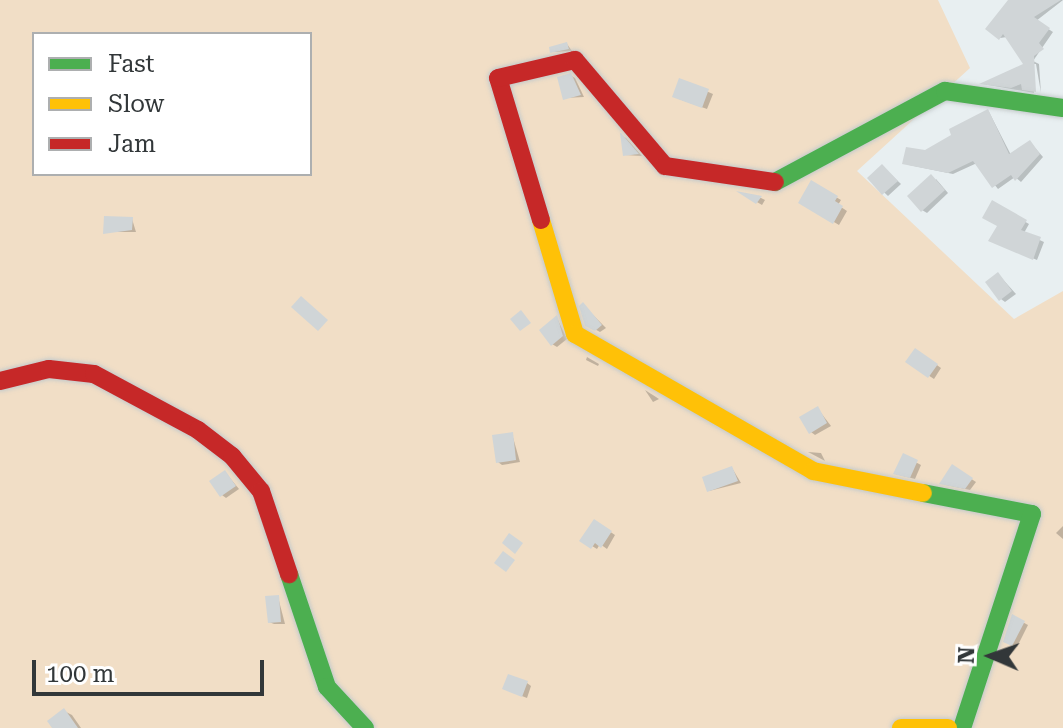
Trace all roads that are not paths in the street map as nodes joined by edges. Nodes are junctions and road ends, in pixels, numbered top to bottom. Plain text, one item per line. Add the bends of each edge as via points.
1 (1063, 108) edge
2 (0, 381) edge
3 (365, 728) edge
4 (901, 728) edge
5 (948, 728) edge
6 (962, 728) edge

1 - 6 street via 945,91 769,185 665,166 575,60 498,78 575,334 813,471 1032,514
2 - 3 street via 49,369 94,374 198,430 232,456 261,491 275,523 302,624 327,687
4 - 5 street

